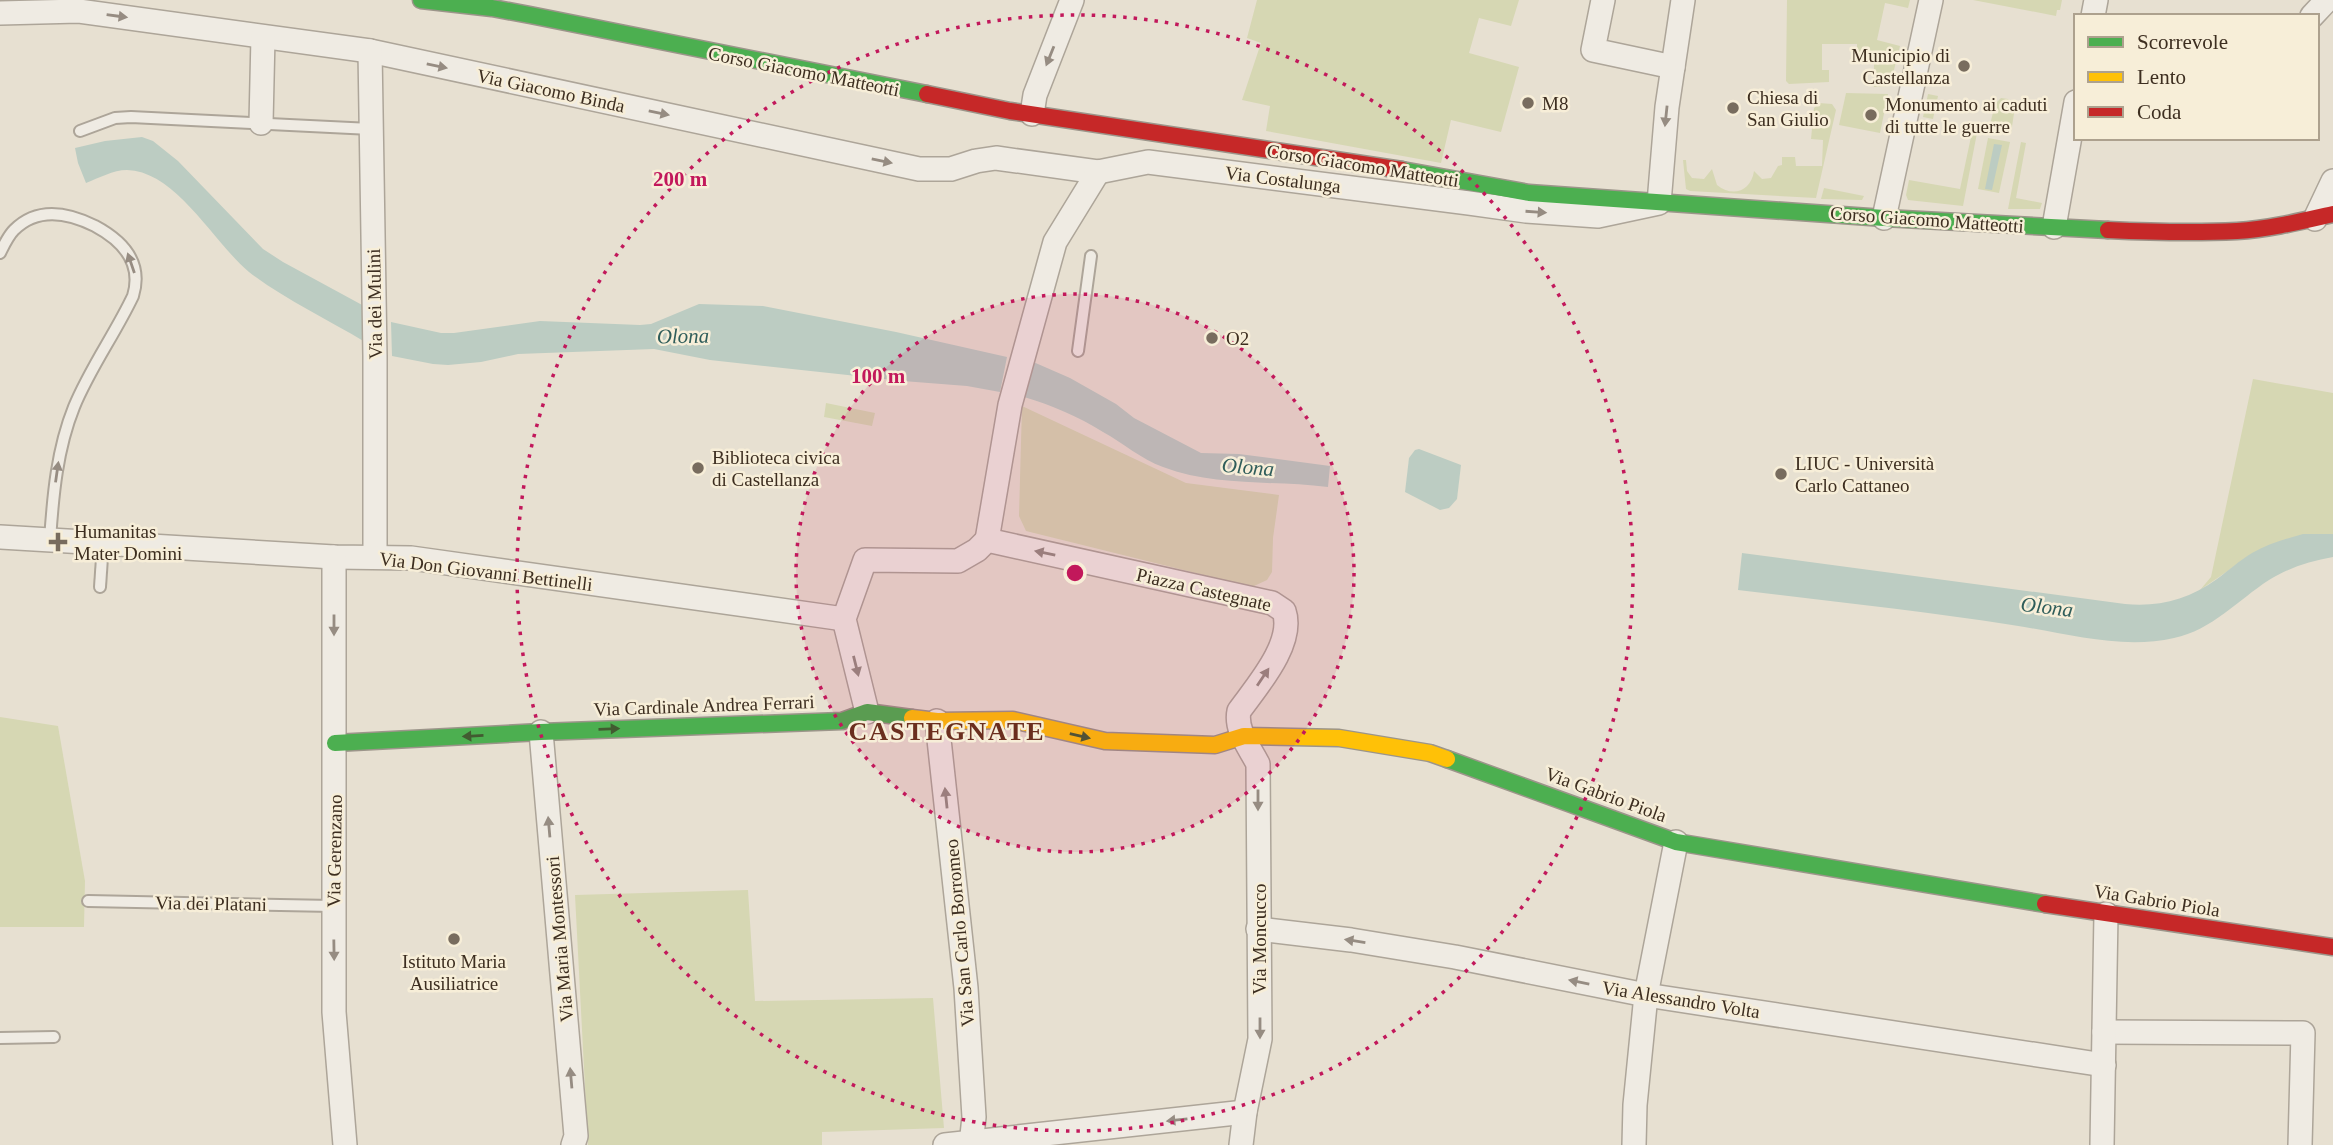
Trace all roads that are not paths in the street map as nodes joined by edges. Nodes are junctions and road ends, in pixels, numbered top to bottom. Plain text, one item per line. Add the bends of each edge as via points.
1 (421, 0) edge
2 (1072, 0) edge
3 (1603, 0) edge
4 (1683, 0) edge
5 (1931, 0) edge
6 (2327, 0) edge
7 (493, 4) edge
8 (0, 13) edge
9 (2314, 14) edge
10 (263, 37) junction
11 (370, 51) junction
12 (1673, 67) junction
13 (1032, 114) junction
14 (2074, 120) edge
15 (261, 123) junction
16 (371, 129) junction
17 (80, 131) dead end
18 (2072, 138) edge
19 (1098, 172) junction
20 (2333, 181) edge
21 (1529, 193) junction
22 (1469, 203) junction
23 (1658, 203) junction
24 (2324, 217) edge
25 (1884, 218) junction
26 (2054, 227) junction
27 (0, 253) edge
28 (1091, 256) dead end
29 (1078, 351) dead end
30 (0, 537) edge
31 (50, 540) junction
32 (987, 540) junction
33 (103, 543) junction
34 (334, 557) junction
35 (375, 557) junction
36 (100, 587) dead end
37 (844, 619) junction
38 (867, 712) junction
39 (937, 720) junction
40 (541, 732) junction
41 (1244, 736) junction
42 (335, 743) junction
43 (1675, 842) junction
44 (88, 901) dead end
45 (333, 906) junction
46 (2106, 914) junction
47 (1258, 929) junction
48 (2333, 947) edge
49 (1646, 995) junction
50 (2104, 1032) junction
51 (54, 1037) dead end
52 (0, 1038) edge
53 (2104, 1065) junction
54 (1245, 1112) junction
55 (972, 1144) edge
56 (345, 1145) edge
57 (573, 1145) edge
58 (946, 1145) edge
59 (1241, 1145) edge
60 (1634, 1145) edge
61 (2102, 1145) edge
62 (2300, 1145) edge

1 - 7 street, Corso Giacomo Matteotti
2 -> 13 street
3 - 12 street via 1593,50
4 - 12 street
5 - 25 street
6 - 9 street
7 - 13 street, Corso Giacomo Matteotti
8 -> 10 street, Via Giacomo Binda via 79,11
10 - 11 street, Via Giacomo Binda
10 - 15 street
11 - 16 street, Via dei Mulini
11 -> 19 street, Via Giacomo Binda via 919,169 951,169 996,158
12 -> 23 street
13 - 21 street, Corso Giacomo Matteotti
14 - 18 street
15 - 16 lane
15 - 17 lane via 122,117
16 - 35 street, Via dei Mulini
18 - 26 street
19 - 22 street, Via Costalunga via 1148,162
19 - 32 street via 1055,242 1010,405
20 - 24 street, Corso Giacomo Matteotti
21 - 22 street, Via Costalunga
21 - 23 street, Corso Giacomo Matteotti
22 -> 23 street, Via Costalunga via 1598,216
23 - 25 street, Corso Giacomo Matteotti
24 - 26 street, Corso Giacomo Matteotti via 2239,232
25 - 26 street, Corso Giacomo Matteotti
31 -> 27 lane via 64,438 79,397 133,296 135,267 112,235 63,213 22,224
28 - 29 lane
30 - 31 street, Via Don Giovanni Bettinelli
31 - 33 street, Via Don Giovanni Bettinelli
32 - 37 street via 958,561 865,560
41 -> 32 street, Piazza Castegnate via 1238,725 1239,711 1273,662 1285,632 1285,616 1279,606
33 - 34 street, Via Don Giovanni Bettinelli
33 - 36 lane
34 - 35 street, Via Don Giovanni Bettinelli
34 -> 42 street, Via Gerenzano
35 - 37 street, Via Don Giovanni Bettinelli via 411,558
37 -> 38 street
38 - 39 street, Via Gabrio Piola
40 -> 38 street, Via Cardinale Andrea Ferrari via 842,721
39 -> 41 street, Via Gabrio Piola via 1013,720 1105,741 1215,745
55 -> 39 street, Via San Carlo Borromeo via 966,988
40 -> 42 street, Via Cardinale Andrea Ferrari
57 -> 40 street, Via Maria Montessori via 576,1136
41 - 43 street, Via Gabrio Piola via 1339,738 1430,753
41 -> 47 street, Via Moncucco via 1258,764
42 - 45 street, Via Gerenzano
43 - 46 street, Via Gabrio Piola
43 - 49 street
44 - 45 lane, Via dei Platani
45 -> 56 street, Via Gerenzano via 334,1012
46 - 48 street, Via Gabrio Piola
46 - 50 street
49 -> 47 street, Via Alessandro Volta via 1455,957
47 -> 54 street, Via Moncucco via 1260,1039
49 - 53 street, Via Alessandro Volta
49 - 60 street
50 - 53 street
50 - 62 street via 2304,1033
51 - 52 lane
53 - 61 street
54 -> 55 street
54 - 59 street, Via Moncucco
55 - 58 street

